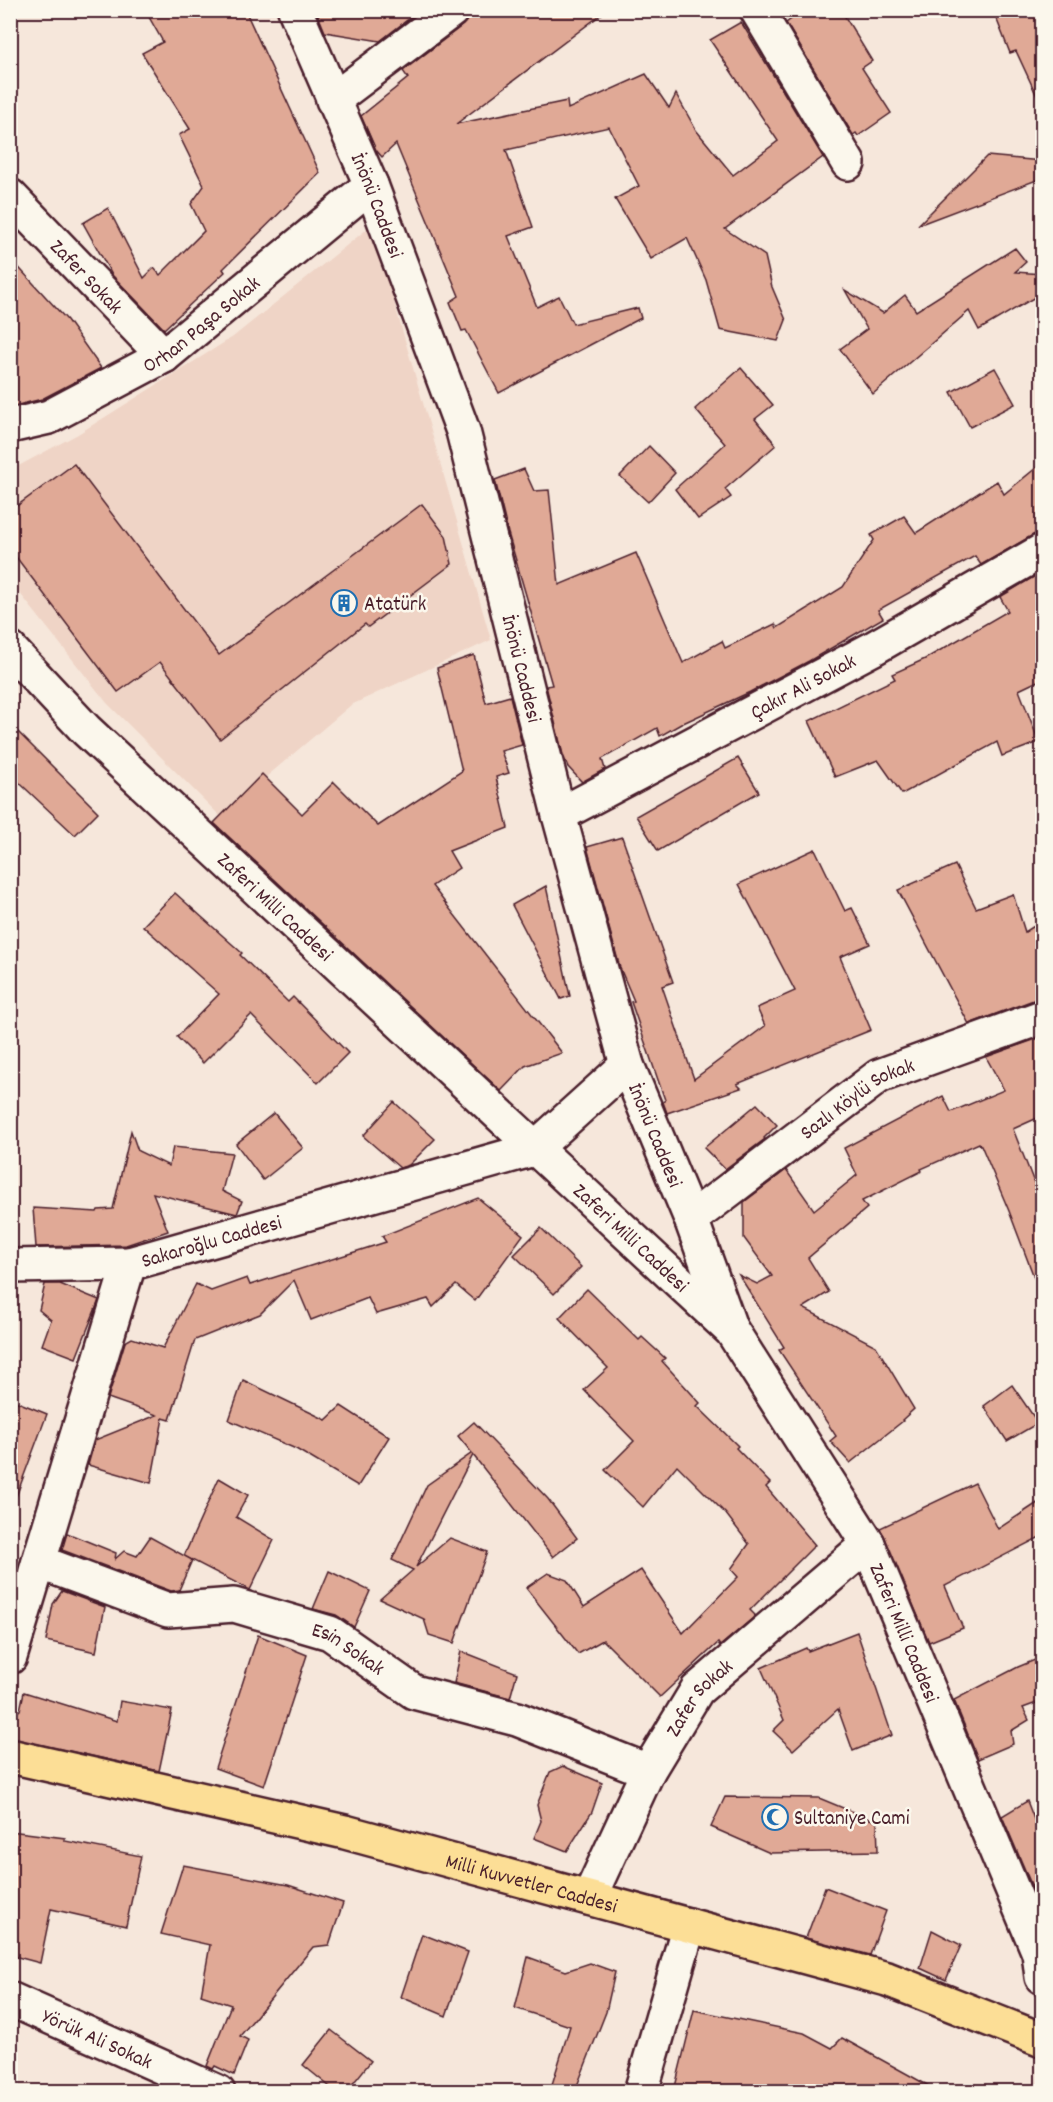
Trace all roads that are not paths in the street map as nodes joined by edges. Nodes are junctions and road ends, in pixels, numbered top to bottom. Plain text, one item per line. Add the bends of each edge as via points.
1 (295, 10) edge
2 (452, 10) edge
3 (757, 10) edge
4 (333, 100) junction
5 (848, 163) dead end
6 (371, 185) junction
7 (10, 196) edge
8 (164, 356) junction
9 (10, 426) edge
10 (1042, 551) edge
11 (10, 649) edge
12 (560, 815) junction
13 (1042, 1017) edge
14 (627, 1065) junction
15 (534, 1149) junction
16 (691, 1219) junction
17 (129, 1264) junction
18 (10, 1266) edge
19 (732, 1331) junction
20 (868, 1544) junction
21 (39, 1562) junction
22 (10, 1657) edge
23 (12, 1763) edge
24 (648, 1771) junction
25 (588, 1898) junction
26 (689, 1925) junction
27 (1042, 1977) edge
28 (10, 1999) edge
29 (1042, 2040) edge
30 (218, 2091) edge
31 (641, 2091) edge

1 - 4 street, İnönü Caddesi
2 - 4 street
3 - 5 street
4 - 6 street, İnönü Caddesi
6 - 8 street, Orhan Paşa Sokak
6 - 12 street, İnönü Caddesi via 463,431
7 - 8 street, Zafer Sokak
8 - 9 street, Orhan Paşa Sokak via 49,417
10 - 12 street, Çakır Ali Sokak via 872,649
11 - 15 street, Zaferi Milli Caddesi via 86,730
12 - 14 street, İnönü Caddesi
13 - 16 street, Sazlı Köylü Sokak via 879,1076
14 - 15 street, Sakaroğlu Caddesi
14 - 16 street, İnönü Caddesi
15 - 17 street, Sakaroğlu Caddesi
15 - 19 street, Zaferi Milli Caddesi
16 - 19 street, İnönü Caddesi
17 - 18 street
17 - 21 street, Sakaroğlu Caddesi
19 - 20 street, Zaferi Milli Caddesi
20 - 24 street, Zafer Sokak via 697,1690
20 - 27 street, Zaferi Milli Caddesi via 1039,1953
21 - 22 street, Sakaroğlu Caddesi
21 - 24 street, Esin Sokak via 168,1610 234,1605 330,1633 414,1692 517,1719
23 - 25 main road, Milli Kuvvetler Caddesi via 345,1832
24 - 25 street, Zafer Sokak
25 - 26 main road, Milli Kuvvetler Caddesi
26 - 29 main road, Milli Kuvvetler Caddesi via 887,1979
26 - 31 street
28 - 30 street, Yörük Ali Sokak

